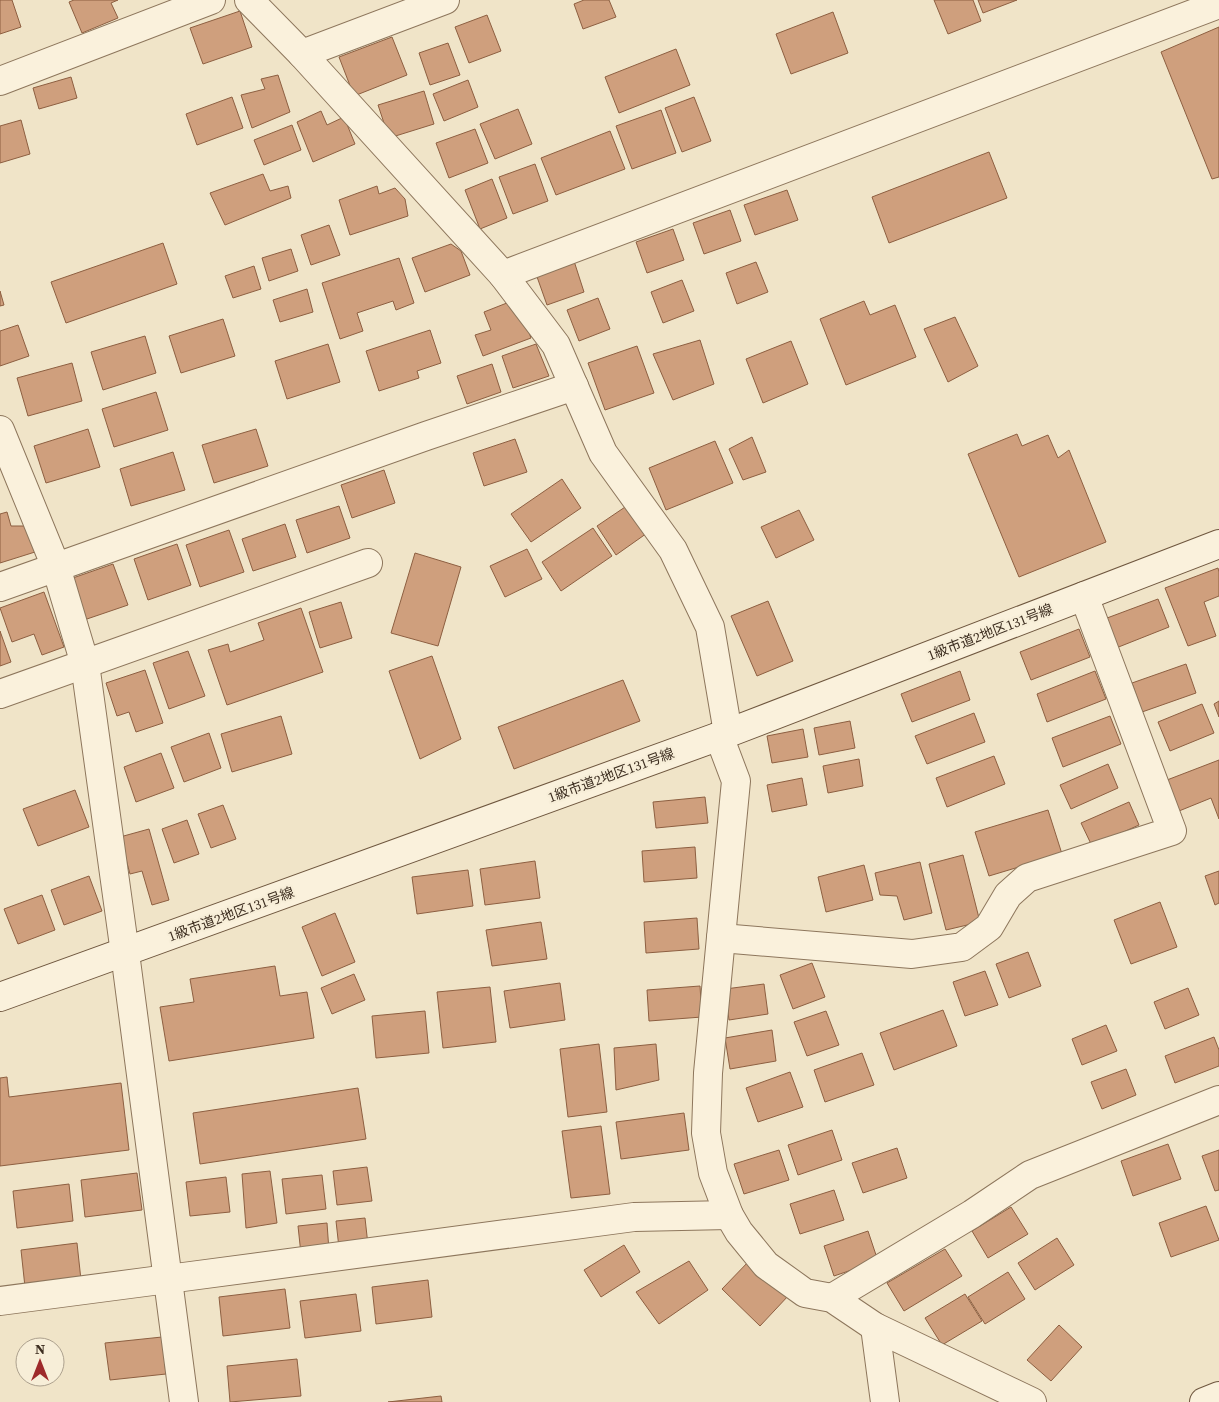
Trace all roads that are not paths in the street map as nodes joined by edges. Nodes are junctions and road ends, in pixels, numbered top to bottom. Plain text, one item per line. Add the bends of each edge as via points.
1 (211, 0) edge
2 (249, 0) edge
3 (445, 0) edge
4 (1219, 4) edge
5 (302, 54) junction
6 (0, 81) edge
7 (503, 276) junction
8 (574, 386) junction
9 (0, 430) edge
10 (1219, 544) edge
11 (368, 563) dead end
12 (56, 567) junction
13 (0, 587) edge
14 (1084, 596) junction
15 (85, 664) junction
16 (0, 694) edge
17 (724, 734) junction
18 (721, 938) junction
19 (125, 953) junction
20 (0, 997) edge
21 (1219, 1100) edge
22 (729, 1215) junction
23 (168, 1280) junction
24 (832, 1298) junction
25 (0, 1301) edge
26 (875, 1327) junction
27 (1219, 1396) edge
28 (184, 1402) edge
29 (885, 1402) edge
30 (1032, 1402) edge
31 (1204, 1402) edge

1 - 6 street
2 - 5 street
3 - 5 street
4 - 7 street
5 - 7 street
7 - 8 street via 556,344
8 - 12 street
8 - 17 street via 603,453 673,550 710,627
9 - 12 street
10 - 14 street, 1級市道2地区131号線
11 - 15 street
12 - 13 street
12 - 15 street
14 - 17 street, 1級市道2地区131号線
14 - 18 street via 1172,831 1027,878 1008,895 989,927 962,947 912,954
15 - 16 street
15 - 19 street
17 - 18 street via 736,781
17 - 19 street, 1級市道2地区131号線
18 - 22 street via 708,1073 706,1133 712,1173
19 - 20 street, 1級市道2地区131号線
19 - 23 street
21 - 24 street via 1030,1175 972,1214
22 - 23 street via 634,1217
22 - 24 street via 766,1266 805,1294
23 - 25 street
23 - 28 street
24 - 26 street
26 - 29 street
26 - 30 street
27 - 31 street

